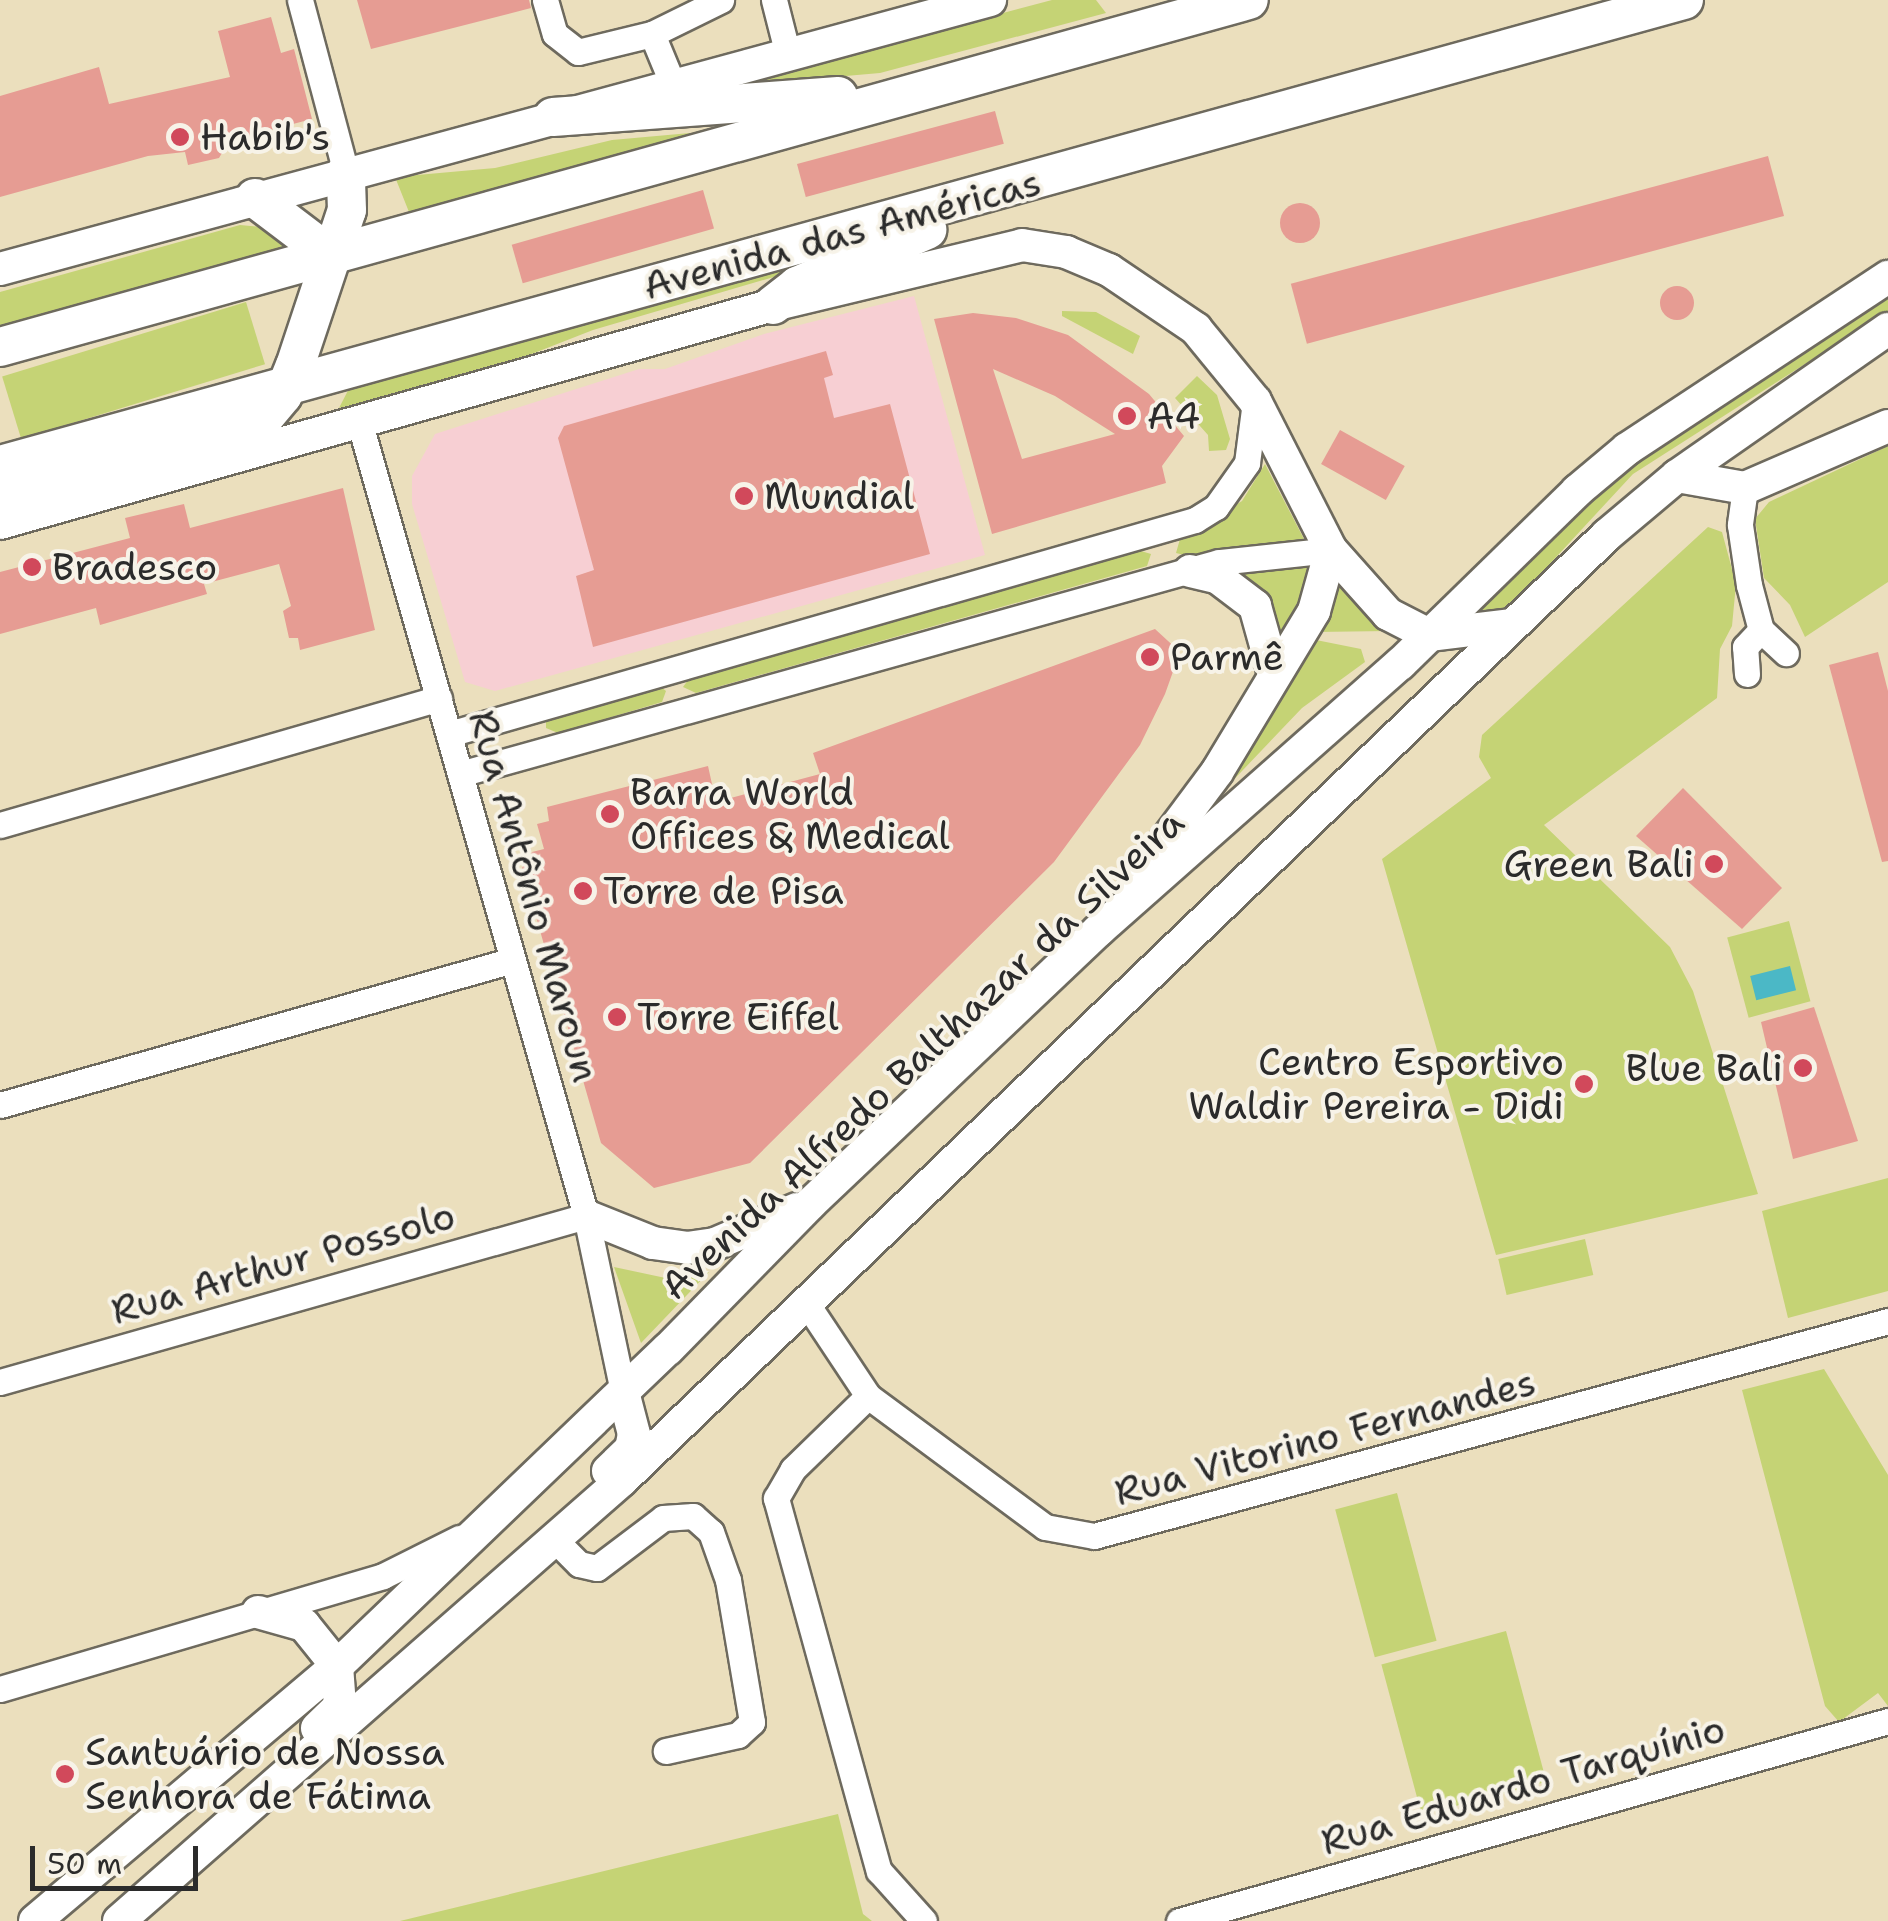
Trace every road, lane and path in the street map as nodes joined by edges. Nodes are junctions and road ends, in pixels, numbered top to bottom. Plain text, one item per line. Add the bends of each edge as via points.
1 (300, 0) edge
2 (545, 0) edge
3 (721, 0) edge
4 (774, 0) edge
5 (990, 0) edge
6 (1249, 0) edge
7 (1684, 0) edge
8 (652, 34) junction
9 (788, 56) junction
10 (674, 86) junction
11 (920, 90) junction
12 (554, 117) junction
13 (346, 173) junction
14 (1012, 187) junction
15 (254, 198) junction
16 (330, 256) junction
17 (0, 269) edge
18 (1888, 278) edge
19 (773, 305) junction
20 (1888, 329) edge
21 (0, 347) edge
22 (288, 386) junction
23 (1255, 400) junction
24 (360, 424) junction
25 (1888, 426) edge
26 (0, 465) edge
27 (1677, 476) junction
28 (1745, 488) junction
29 (0, 499) edge
30 (0, 523) edge
31 (1156, 533) junction
32 (1331, 550) junction
33 (1178, 574) junction
34 (1512, 626) junction
35 (1761, 630) junction
36 (1429, 635) junction
37 (1786, 653) dead end
38 (1274, 674) junction
39 (1746, 674) dead end
40 (438, 698) junction
41 (542, 707) junction
42 (449, 734) junction
43 (545, 746) junction
44 (460, 774) junction
45 (0, 826) edge
46 (1099, 930) junction
47 (513, 960) junction
48 (0, 1105) edge
49 (810, 1204) junction
50 (586, 1216) junction
51 (805, 1301) junction
52 (1888, 1321) edge
53 (0, 1382) edge
54 (624, 1392) junction
55 (868, 1396) junction
56 (489, 1521) junction
57 (555, 1540) junction
58 (258, 1612) junction
59 (475, 1612) junction
60 (337, 1666) junction
61 (0, 1689) edge
62 (1888, 1721) edge
63 (666, 1750) dead end
64 (203, 1846) junction
65 (35, 1921) edge
66 (119, 1921) edge
67 (924, 1921) edge
68 (1179, 1921) edge

1 - 13 street
2 - 8 street via 555,34 578,52
3 - 8 street
4 - 9 street
5 - 9 main road
6 - 11 highway
7 - 14 highway, Avenida das Américas
8 - 10 street
9 - 10 main road
10 - 12 main road
11 - 12 highway
11 - 16 highway
12 - 13 main road
13 - 15 main road
13 - 16 highway via 348,210
14 - 19 highway via 990,204 796,286
14 - 22 highway, Avenida das Américas
15 - 16 highway
15 - 17 main road
16 - 21 highway
16 - 22 highway
18 - 36 main road, Avenida Alfredo Balthazar da Silveira via 1627,450
19 - 23 main road, Avenida das Américas via 978,252 1044,247 1144,289 1196,330
19 - 24 main road, Avenida das Américas
20 - 27 main road
22 - 26 highway, Avenida das Américas
22 - 29 highway via 257,426
23 - 31 street via 1247,463 1233,487 1194,520
23 - 32 main road, Avenida das Américas
24 - 30 main road, Avenida das Américas
24 - 40 street, Rua Antônio Maroun
25 - 28 main road
27 - 28 main road
27 - 34 main road
28 - 35 street via 1742,556
31 - 33 street
31 - 41 street
32 - 33 street
32 - 36 main road, Avenida das Américas via 1388,614
32 - 38 main road via 1314,610
33 - 38 main road via 1216,577 1254,606
33 - 43 street
34 - 36 main road
34 - 51 main road
35 - 37 street
35 - 39 street via 1745,647
36 - 46 main road, Avenida Alfredo Balthazar da Silveira
38 - 46 main road via 1216,772
40 - 42 street, Rua Antônio Maroun
40 - 45 street
41 - 42 street
41 - 43 street via 534,731
42 - 44 street, Rua Antônio Maroun
43 - 44 street
44 - 47 street, Rua Antônio Maroun
46 - 49 main road, Avenida Alfredo Balthazar da Silveira
47 - 48 street
47 - 50 street, Rua Antônio Maroun
49 - 50 main road via 714,1244 687,1248 652,1243
49 - 54 main road, Avenida Alfredo Balthazar da Silveira
50 - 53 street, Rua Arthur Possolo
50 - 54 street, Rua Antônio Maroun
51 - 55 street, Rua Vitorino Fernandes
51 - 57 main road
52 - 55 street, Rua Vitorino Fernandes via 1094,1536 1045,1527
54 - 56 main road, Avenida Alfredo Balthazar da Silveira
54 - 59 main road via 634,1434 630,1449 484,1593
55 - 67 street via 793,1470 776,1498 879,1871
56 - 58 street via 383,1576
56 - 60 main road, Avenida Alfredo Balthazar da Silveira
57 - 59 main road
57 - 63 street via 579,1564 597,1568 663,1518 693,1516 711,1532 728,1580 752,1722 738,1734
58 - 60 main road via 304,1625
58 - 61 street
59 - 64 main road
60 - 64 main road via 340,1706 210,1830
60 - 65 main road, Avenida Alfredo Balthazar da Silveira
62 - 68 street, Rua Eduardo Tarquínio
64 - 66 main road

